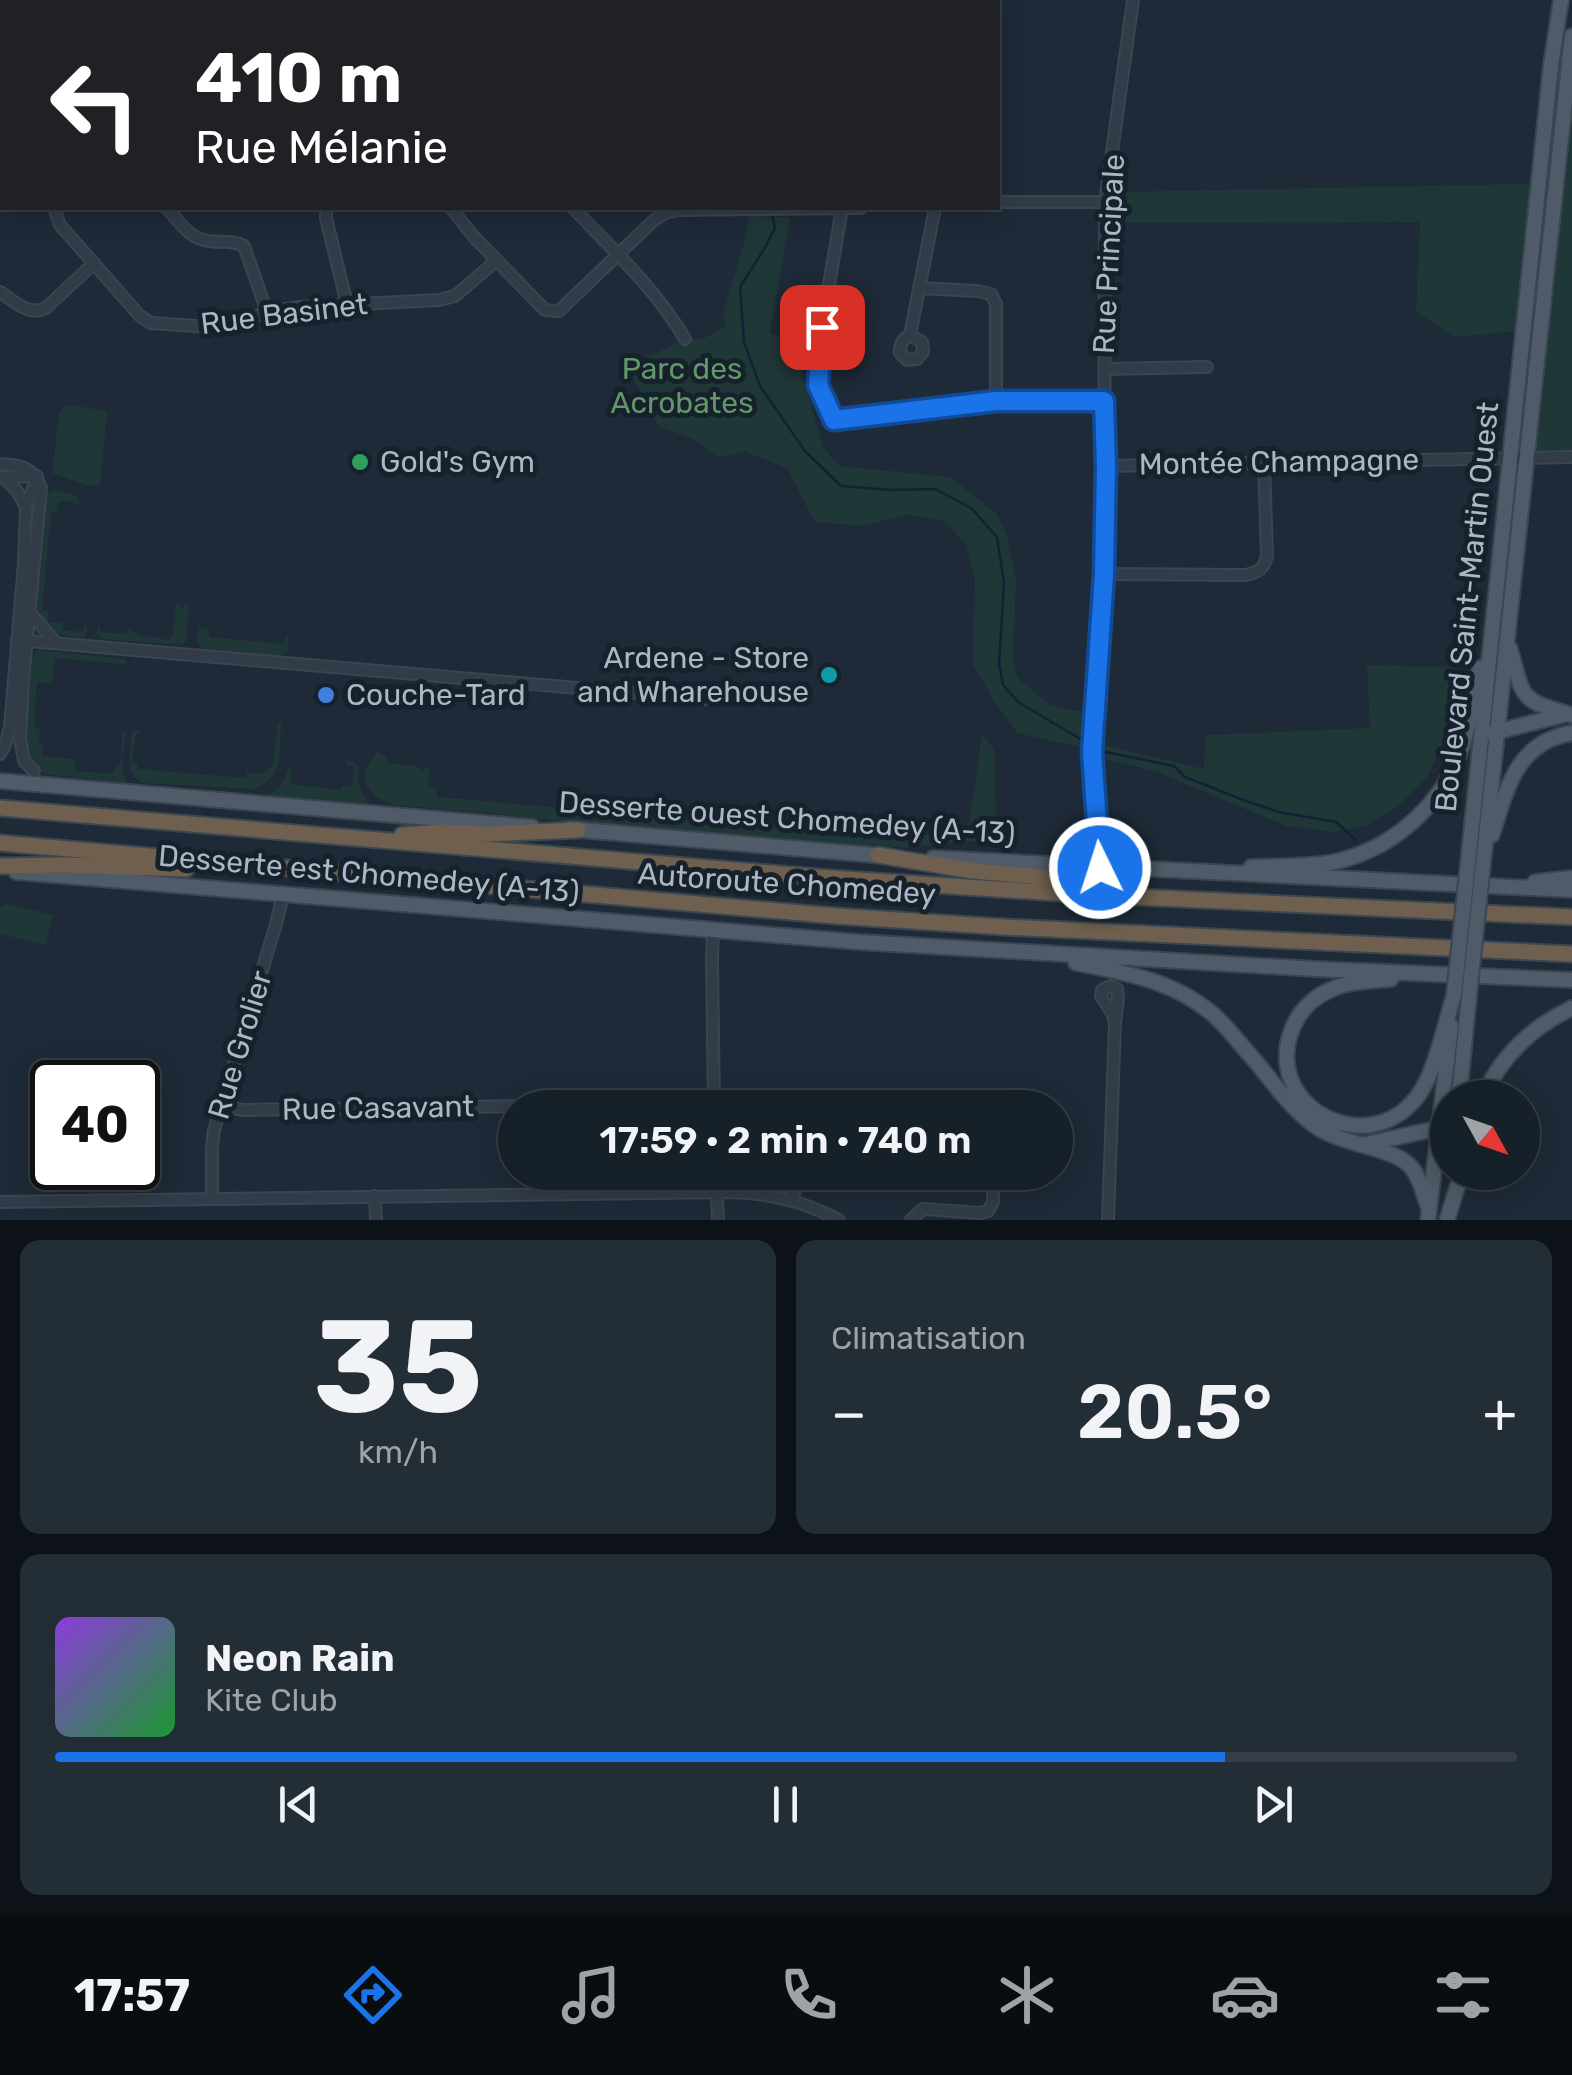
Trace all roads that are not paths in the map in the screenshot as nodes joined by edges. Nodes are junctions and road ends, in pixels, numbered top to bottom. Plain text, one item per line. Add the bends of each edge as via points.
1 (1134, 0) edge
2 (1560, 0) edge
3 (1572, 36) edge
4 (1000, 202) edge
5 (1105, 202) junction
6 (55, 210) edge
7 (169, 210) edge
8 (326, 210) edge
9 (452, 210) edge
10 (575, 210) edge
11 (679, 210) edge
12 (842, 210) edge
13 (935, 210) edge
14 (618, 256) junction
15 (497, 260) junction
16 (94, 263) junction
17 (919, 288) junction
18 (0, 292) edge
19 (347, 304) junction
20 (266, 312) junction
21 (910, 335) dead end
22 (685, 338) dead end
23 (1207, 367) dead end
24 (1104, 369) junction
25 (996, 401) junction
26 (1104, 401) junction
27 (1572, 457) edge
28 (1509, 458) junction
29 (1527, 458) junction
30 (1264, 462) junction
31 (0, 464) edge
32 (1106, 466) junction
33 (37, 476) junction
34 (1, 477) edge
35 (26, 507) junction
36 (1104, 574) junction
37 (31, 614) junction
38 (1491, 629) junction
39 (1507, 638) junction
40 (22, 641) junction
41 (57, 644) junction
42 (706, 699) dead end
43 (1570, 714) edge
44 (1572, 733) edge
45 (1489, 734) junction
46 (0, 754) edge
47 (34, 772) joint
48 (0, 781) edge
49 (46, 786) junction
50 (0, 808) edge
51 (578, 830) junction
52 (357, 839) junction
53 (0, 844) edge
54 (878, 855) junction
55 (1475, 864) junction
56 (0, 868) edge
57 (1100, 868) junction
58 (275, 869) junction
59 (1188, 872) junction
60 (1572, 878) edge
61 (1490, 886) junction
62 (1572, 890) edge
63 (283, 894) junction
64 (1188, 899) junction
65 (1572, 916) edge
66 (713, 932) junction
67 (1021, 953) junction
68 (1572, 954) edge
69 (1446, 974) junction
70 (1572, 980) edge
71 (1461, 996) junction
72 (1572, 1008) edge
73 (1115, 1023) dead end
74 (1450, 1080) edge
75 (1459, 1080) edge
76 (1492, 1080) edge
77 (714, 1090) edge
78 (222, 1106) junction
79 (498, 1106) edge
80 (1430, 1130) edge
81 (1361, 1146) junction
82 (795, 1190) edge
83 (993, 1190) edge
84 (1450, 1190) edge
85 (1456, 1190) edge
86 (717, 1192) junction
87 (375, 1196) junction
88 (212, 1198) junction
89 (792, 1200) junction
90 (0, 1202) edge
91 (1429, 1214) edge
92 (376, 1220) edge
93 (718, 1220) edge
94 (840, 1220) edge
95 (911, 1220) edge
96 (1108, 1220) edge
97 (1447, 1220) edge

1 - 5 street, Rue Principale
2 - 28 main road, Boulevard Saint-Martin Ouest
3 - 29 main road, Boulevard Saint-Martin Ouest
4 - 5 street
5 - 24 street, Rue Principale
6 - 16 street, Rue Basinet
7 - 20 street via 190,234 244,246
8 - 19 street
9 - 15 street
10 - 14 street
11 - 14 street via 653,221
12 - 25 street via 818,385 834,420
13 - 17 street
14 - 15 street via 559,312 545,310
14 - 22 street
15 - 19 street, Rue Basinet via 455,296
16 - 18 street via 38,312
16 - 20 street, Rue Basinet via 151,322 210,328
17 - 21 street
17 - 25 street via 991,294
19 - 20 street, Rue Basinet
23 - 24 street
24 - 26 street, Rue Principale
25 - 26 street
26 - 32 street, Rue Principale
27 - 29 street, Montée Champagne
28 - 29 street, Montée Champagne
28 - 30 street, Montée Champagne
28 - 38 main road, Boulevard Saint-Martin Ouest
29 - 39 main road, Boulevard Saint-Martin Ouest
30 - 32 street, Montée Champagne
30 - 36 street via 1266,556 1258,572
31 - 33 street
32 - 36 street, Rue Principale
33 - 34 street
33 - 35 street
33 - 37 street
34 - 35 street
35 - 40 street
36 - 57 street, Rue Principale via 1092,752
37 - 40 street
37 - 41 street
38 - 45 main road, Boulevard Saint-Martin Ouest
38 - 59 main road via 1458,758 1432,801 1403,830 1332,862
39 - 43 main road via 1525,694
39 - 45 main road, Boulevard Saint-Martin Ouest
40 - 41 street
40 - 46 street
40 - 47 street via 20,745
41 - 42 street
43 - 45 main road
44 - 55 main road via 1537,746 1517,768
45 - 55 main road, Boulevard Saint-Martin Ouest
47 - 49 main road
48 - 49 main road, Desserte ouest Chomedey (A-13)
49 - 51 main road, Desserte ouest Chomedey (A-13)
50 - 52 highway, Autoroute Chomedey
51 - 52 highway
51 - 54 main road, Desserte ouest Chomedey (A-13)
52 - 64 highway, Autoroute Chomedey
53 - 58 highway, Autoroute Chomedey
54 - 57 main road, Desserte ouest Chomedey (A-13)
54 - 64 highway
55 - 71 main road, Boulevard Saint-Martin Ouest, bridge
56 - 58 highway
56 - 63 main road, Desserte est Chomedey (A-13)
57 - 59 main road, Desserte ouest Chomedey (A-13)
58 - 68 highway, Autoroute Chomedey via 1004,927
59 - 61 main road, Desserte ouest Chomedey (A-13)
60 - 61 main road
61 - 62 main road, Desserte ouest Chomedey (A-13)
63 - 66 main road, Desserte est Chomedey (A-13)
63 - 78 street, Rue Grolier
64 - 65 highway, Autoroute Chomedey
66 - 67 main road, Desserte est Chomedey (A-13)
66 - 77 street
67 - 69 main road, Desserte est Chomedey (A-13)
67 - 81 main road via 1132,974 1181,992 1224,1025 1309,1121
69 - 70 main road, Desserte est Chomedey (A-13)
69 - 71 main road via 1352,983 1313,1000 1288,1044 1298,1092 1337,1123 1372,1125 1394,1117 1424,1084
71 - 74 main road, Boulevard Saint-Martin Ouest
71 - 75 main road, Boulevard Saint-Martin Ouest
72 - 76 main road via 1522,1041
73 - 96 street
78 - 79 street, Rue Casavant
78 - 88 street, Rue Grolier via 212,1147
80 - 81 main road
81 - 91 main road via 1408,1164
82 - 89 street
83 - 95 street via 988,1211 923,1210
84 - 97 main road
85 - 97 main road
86 - 87 street
86 - 89 street
86 - 93 street
87 - 88 street
87 - 92 street
88 - 90 street
89 - 94 street

